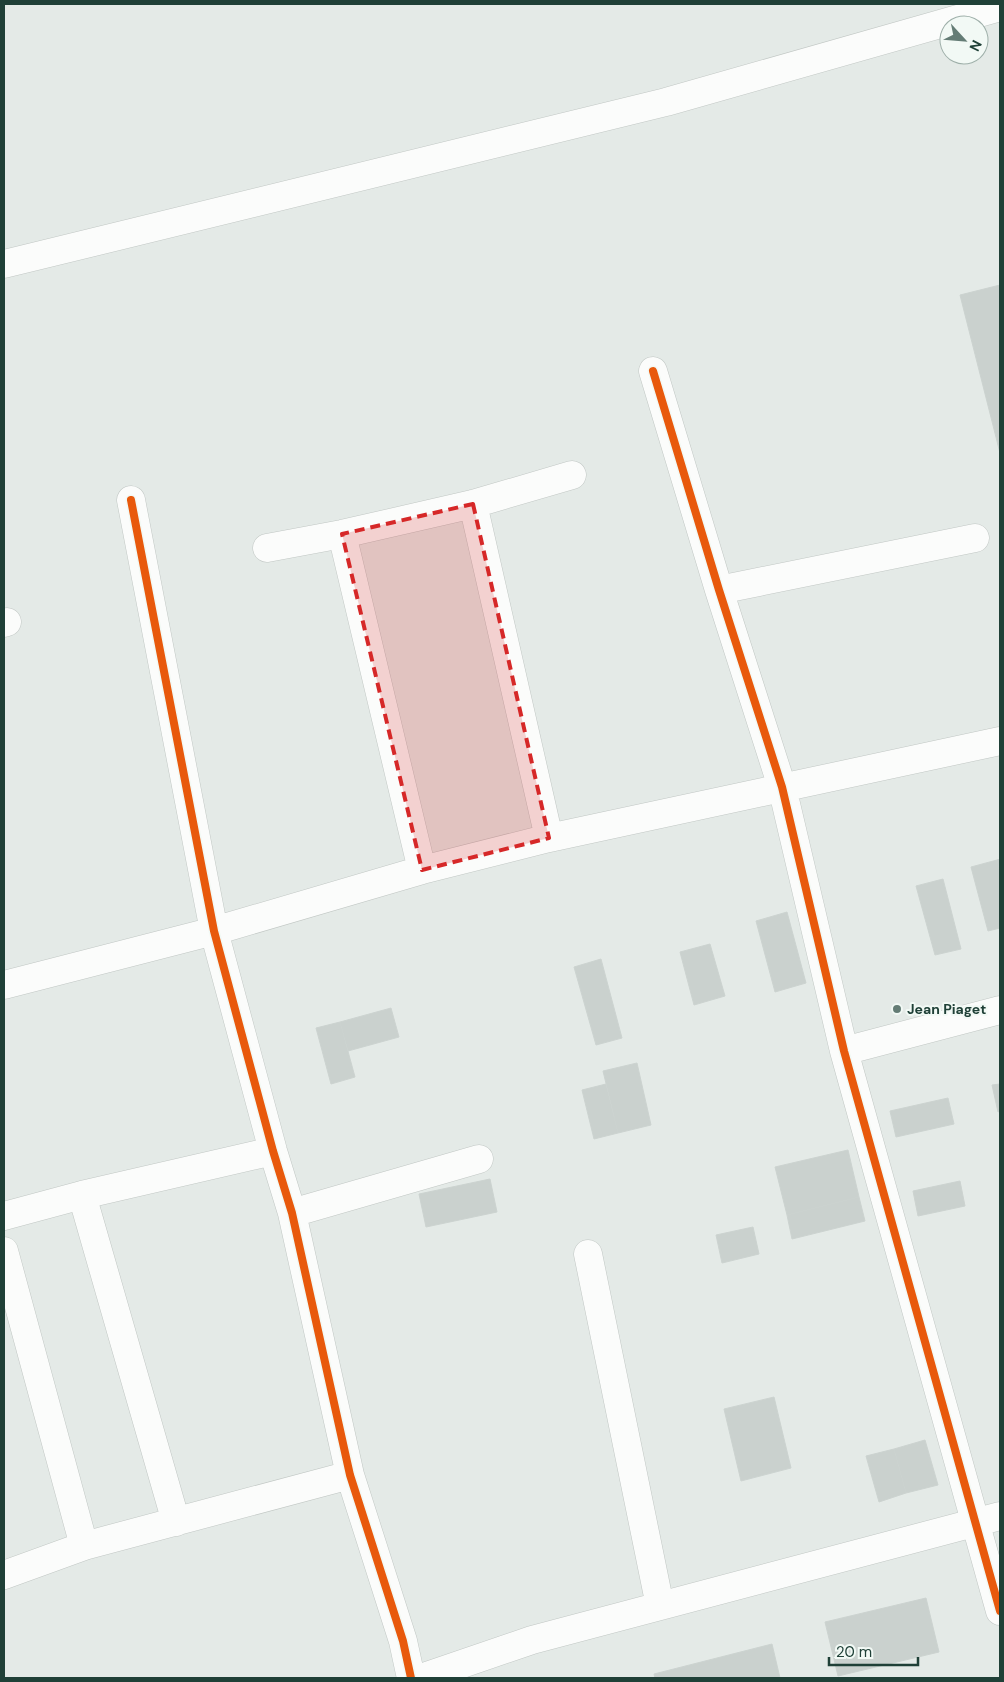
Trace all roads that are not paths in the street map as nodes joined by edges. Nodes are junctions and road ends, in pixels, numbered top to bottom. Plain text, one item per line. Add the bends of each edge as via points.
1 (1000, 7) edge
2 (4, 264) edge
3 (653, 371) dead end
4 (572, 475) dead end
5 (131, 500) dead end
6 (473, 504) junction
7 (342, 534) junction
8 (975, 538) dead end
9 (267, 548) dead end
10 (719, 590) junction
11 (1000, 741) edge
12 (782, 787) junction
13 (549, 838) junction
14 (422, 870) junction
15 (214, 932) junction
16 (5, 979) edge
17 (1000, 1010) edge
18 (844, 1051) junction
19 (273, 1151) junction
20 (479, 1160) dead end
21 (82, 1196) junction
22 (292, 1213) junction
23 (4, 1216) edge
24 (4, 1251) edge
25 (588, 1254) dead end
26 (350, 1475) junction
27 (988, 1519) edge
28 (176, 1522) junction
29 (84, 1546) junction
30 (4, 1575) edge
31 (660, 1606) junction
32 (1000, 1611) edge
33 (411, 1678) edge
34 (421, 1678) edge

1 - 2 street via 666,102
3 - 10 street
4 - 6 street
5 - 15 street
6 - 7 street
6 - 13 street
7 - 9 street
7 - 14 street
8 - 10 street
10 - 12 street
11 - 12 street
12 - 13 street
12 - 18 street
13 - 14 street
14 - 15 street
15 - 16 street
15 - 19 street
17 - 18 street
18 - 27 street
19 - 21 street
19 - 22 street
20 - 22 street
21 - 23 street
21 - 28 street
22 - 26 street
24 - 29 street
25 - 31 street
26 - 28 street
26 - 33 street via 403,1640
27 - 31 street
27 - 32 street
28 - 29 street
29 - 30 street
31 - 34 street via 532,1640

